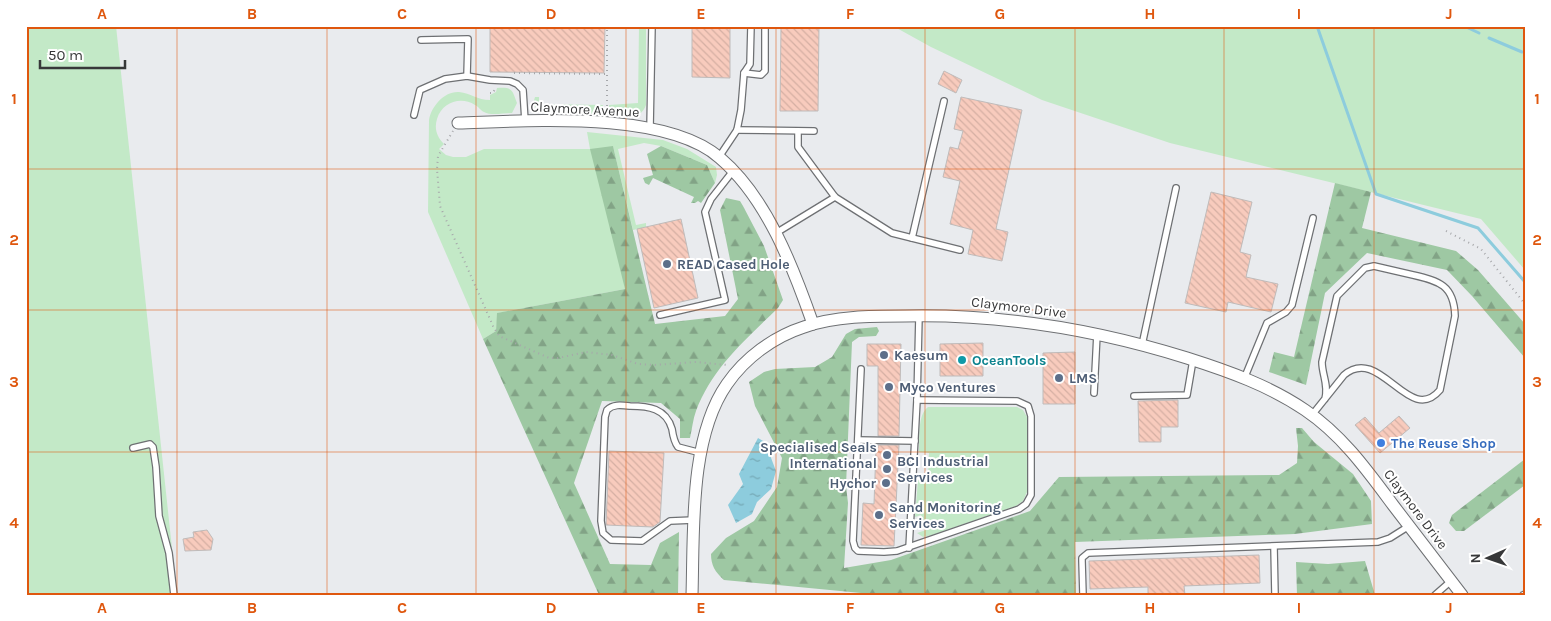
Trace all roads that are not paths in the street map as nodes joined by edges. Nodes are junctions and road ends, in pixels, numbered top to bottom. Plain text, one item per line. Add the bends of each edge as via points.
1 (652, 26) edge
2 (751, 26) edge
3 (765, 26) edge
4 (421, 40) dead end
5 (744, 73) junction
6 (467, 76) junction
7 (944, 101) dead end
8 (414, 115) dead end
9 (525, 121) junction
10 (458, 123) road end
11 (650, 128) junction
12 (737, 130) junction
13 (798, 131) junction
14 (814, 131) dead end
15 (719, 157) junction
16 (733, 171) junction
17 (1176, 188) dead end
18 (835, 197) junction
19 (1313, 218) dead end
20 (776, 233) junction
21 (912, 238) junction
22 (960, 250) dead end
23 (660, 315) dead end
24 (919, 316) junction
25 (813, 324) junction
26 (1097, 334) junction
27 (1142, 344) junction
28 (1193, 360) junction
29 (861, 370) dead end
30 (1244, 379) junction
31 (1094, 393) dead end
32 (1134, 396) dead end
33 (1325, 399) junction
34 (917, 400) junction
35 (1312, 415) junction
36 (858, 440) junction
37 (915, 441) junction
38 (133, 448) dead end
39 (701, 454) junction
40 (694, 520) junction
41 (1409, 525) junction
42 (1274, 547) junction
43 (909, 548) junction
44 (1451, 581) junction
45 (174, 595) edge
46 (692, 595) edge
47 (1083, 595) edge
48 (1276, 595) edge
49 (1435, 595) edge
50 (1462, 595) edge

1 - 11 lane
2 - 5 lane via 750,64
3 - 5 lane via 765,71 761,75
4 - 6 lane via 468,39
5 - 12 lane
6 - 8 lane via 445,79 420,90
6 - 9 lane via 510,80 517,84 524,90
7 - 21 lane
9 - 10 street, Claymore Avenue
9 - 11 street, Claymore Avenue via 606,123
11 - 15 street, Claymore Avenue via 683,137
12 - 13 lane
12 - 15 lane
13 - 14 lane
13 - 18 lane via 798,148
15 - 16 street, Claymore Avenue
16 - 20 street, Claymore Avenue via 759,203
16 - 23 lane via 705,212 725,300
17 - 27 lane
18 - 20 lane
18 - 21 lane via 892,233
19 - 30 lane via 1292,305 1267,324
20 - 25 street, Claymore Avenue
21 - 22 lane
24 - 25 street, Claymore Drive via 860,317
24 - 26 street, Claymore Drive via 1012,320
24 - 34 lane
25 - 39 street, Claymore Drive via 770,343 739,370 714,406
26 - 27 street, Claymore Drive
26 - 31 lane
27 - 28 street, Claymore Drive
28 - 30 street, Claymore Drive
28 - 32 lane via 1187,395
29 - 36 lane
30 - 35 street, Claymore Drive via 1278,394
33 - 33 lane via 1328,391 1322,362 1340,291 1365,268 1374,266 1444,285 1455,304 1455,316 1440,390 1434,397 1417,400 1375,371 1358,368 1344,375
33 - 35 lane
34 - 37 lane
34 - 43 lane via 1025,403 1032,416 1032,490 1029,500 1020,509
35 - 41 street, Claymore Drive via 1351,450
36 - 37 lane
36 - 43 lane via 855,548 889,552
37 - 43 lane
38 - 45 lane via 150,444 155,452 159,516 169,553
39 - 40 street, Claymore Drive
39 - 40 lane via 678,448 668,421 653,408 616,405 607,410 603,533 611,540 642,541 670,521
40 - 46 street, Claymore Drive
41 - 42 lane via 1378,542
41 - 44 street, Claymore Drive
42 - 47 lane via 1088,553 1082,558
42 - 48 lane
44 - 49 lane
44 - 50 street, Claymore Drive

